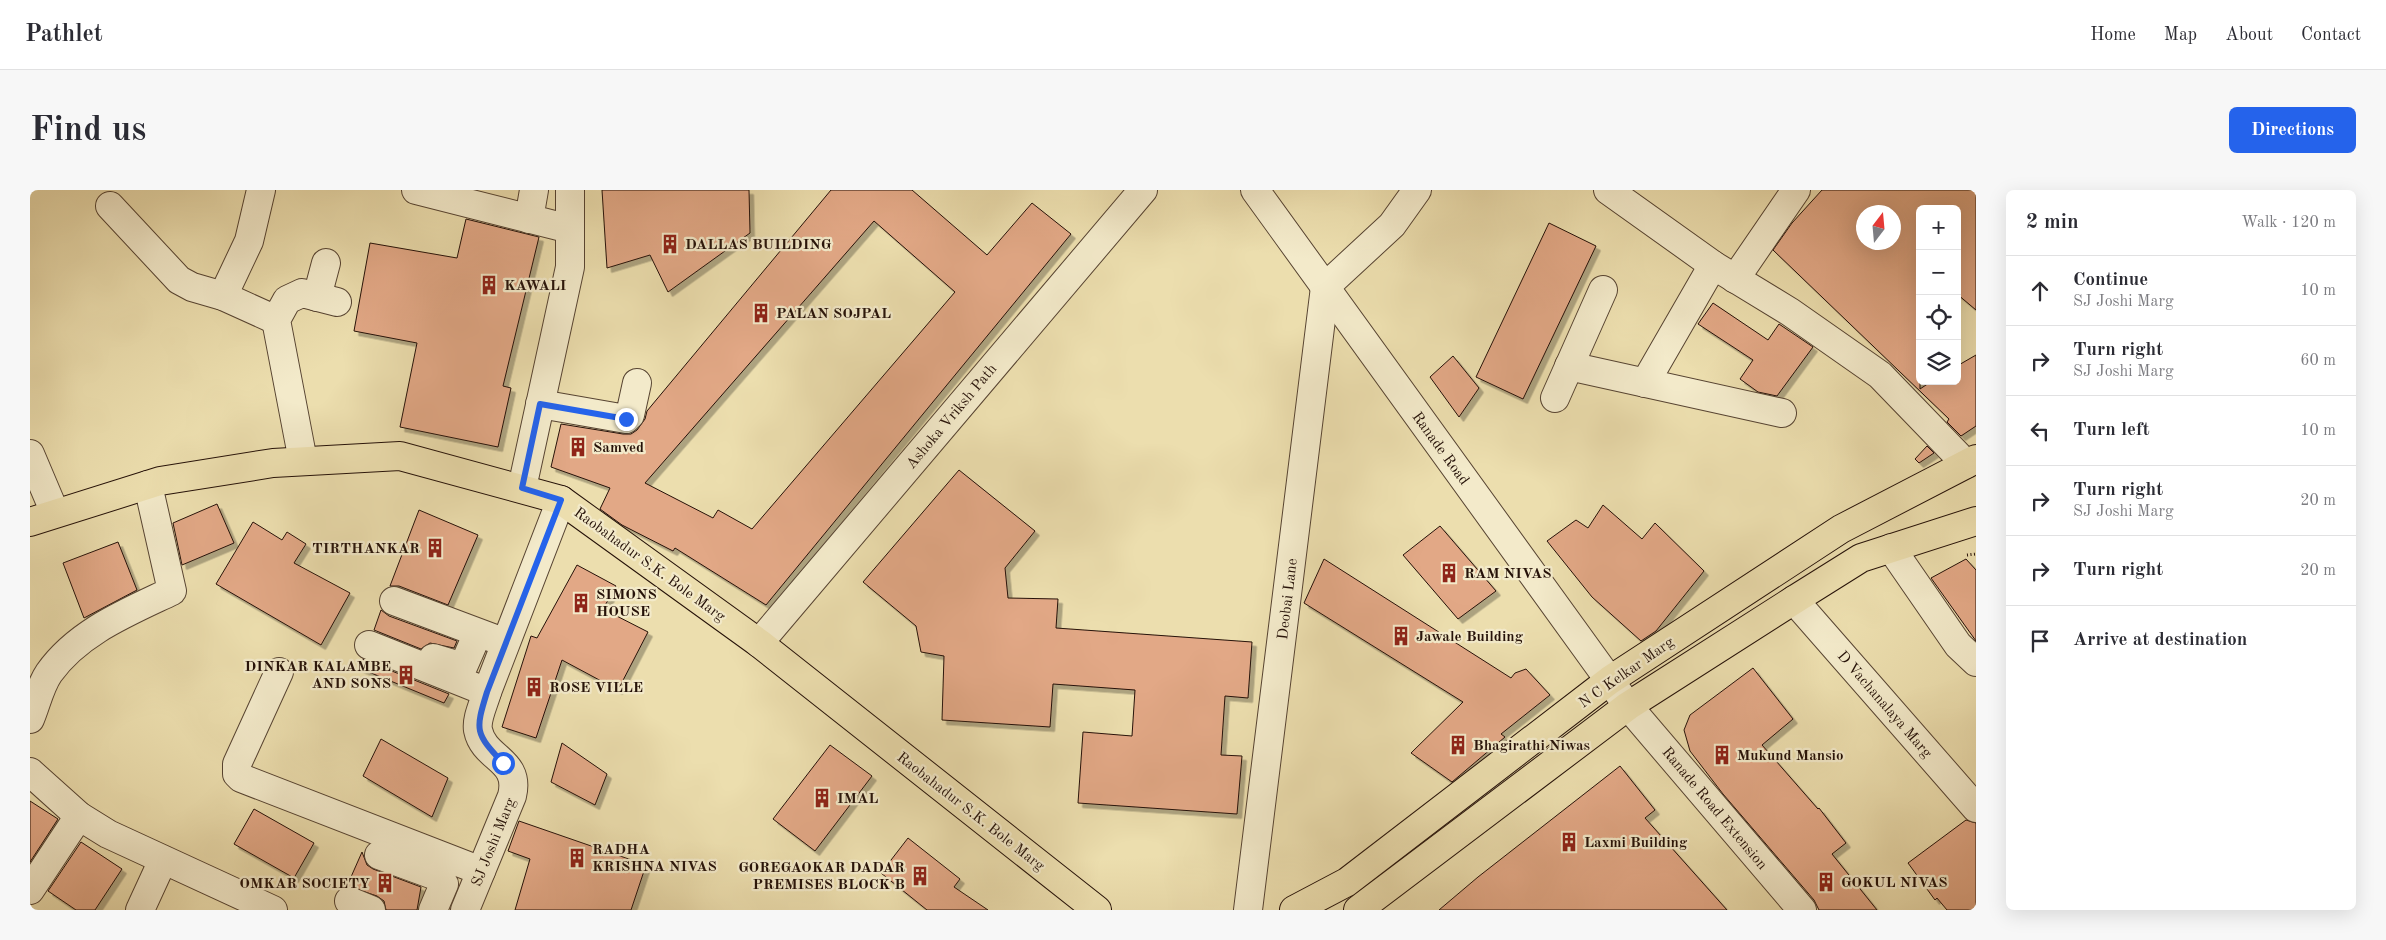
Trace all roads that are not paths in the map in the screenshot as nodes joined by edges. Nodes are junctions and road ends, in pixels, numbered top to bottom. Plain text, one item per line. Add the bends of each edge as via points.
1 (261, 190) edge
2 (416, 190) edge
3 (534, 190) edge
4 (570, 190) edge
5 (1143, 190) edge
6 (1255, 190) edge
7 (1417, 190) edge
8 (1608, 190) edge
9 (1796, 190) edge
10 (110, 206) dead end
11 (529, 219) junction
12 (570, 229) junction
13 (326, 263) dead end
14 (1724, 272) junction
15 (1325, 287) junction
16 (1603, 290) dead end
17 (223, 296) junction
18 (276, 320) junction
19 (1569, 366) junction
20 (637, 383) dead end
21 (1645, 383) junction
22 (1555, 398) dead end
23 (540, 404) junction
24 (1782, 414) dead end
25 (30, 454) edge
26 (303, 461) junction
27 (1971, 462) edge
28 (148, 485) junction
29 (522, 488) junction
30 (561, 500) junction
31 (55, 513) junction
32 (1976, 521) edge
33 (30, 522) edge
34 (1892, 548) junction
35 (1794, 600) junction
36 (394, 601) dead end
37 (506, 643) junction
38 (759, 643) junction
39 (1976, 662) edge
40 (279, 672) dead end
41 (1610, 680) junction
42 (491, 682) junction
43 (1628, 706) junction
44 (30, 719) edge
45 (30, 772) edge
46 (1976, 808) edge
47 (79, 816) junction
48 (379, 855) dead end
49 (163, 860) junction
50 (443, 868) junction
51 (482, 871) junction
52 (30, 890) edge
53 (148, 907) edge
54 (257, 907) edge
55 (433, 910) edge
56 (465, 910) edge
57 (1097, 910) edge
58 (1248, 910) edge
59 (1294, 910) edge
60 (1358, 910) edge
61 (1802, 910) edge

1 - 17 street via 252,234
2 - 11 street
3 - 11 street
4 - 12 street
5 - 38 street, Ashoka Vriksh Path
6 - 15 street, Ranade Road
7 - 15 street via 1392,225
8 - 14 street
9 - 14 street
10 - 17 street via 179,280
11 - 12 street
12 - 23 street via 570,267
13 - 18 street via 327,299 302,292 287,300
14 - 21 street
14 - 27 street via 1790,312 1880,376
15 - 41 street, Ranade Road
15 - 58 street, Deobai Lane
16 - 19 street
17 - 18 street
18 - 26 street
19 - 21 street
19 - 22 street
20 - 23 street via 630,415 626,419
21 - 24 street
23 - 29 street
25 - 31 street
26 - 28 main road, Raobahadur S.K. Bole Marg via 273,463
26 - 29 main road, Raobahadur S.K. Bole Marg via 400,456
27 - 41 main road, N C Kelkar Marg via 1841,529
28 - 31 main road, Raobahadur S.K. Bole Marg
28 - 44 street via 172,592 115,618 78,642 48,674
29 - 30 main road, Raobahadur S.K. Bole Marg
30 - 37 street, SJ Joshi Marg
30 - 38 main road, Raobahadur S.K. Bole Marg
31 - 33 main road, Raobahadur S.K. Bole Marg
32 - 34 main road, N C Kelkar Marg
34 - 35 main road, N C Kelkar Marg via 1861,558
34 - 39 street via 1958,645
35 - 43 main road, N C Kelkar Marg
35 - 46 street, D Vachanalaya Marg
36 - 37 street
37 - 42 street, SJ Joshi Marg
38 - 57 main road, Raobahadur S.K. Bole Marg
40 - 50 street via 237,764 237,774
41 - 43 street, Ranade Road
41 - 59 main road, N C Kelkar Marg via 1347,882
42 - 42 street via 370,640 462,668 470,653
42 - 51 street, SJ Joshi Marg via 478,730 484,743 512,773 515,783
43 - 60 main road, N C Kelkar Marg
43 - 61 street, Ranade Road Extension
45 - 47 street
47 - 49 street
47 - 52 street
48 - 50 street
49 - 53 street
49 - 54 street
50 - 51 street
50 - 55 street via 444,884
51 - 56 street, SJ Joshi Marg

